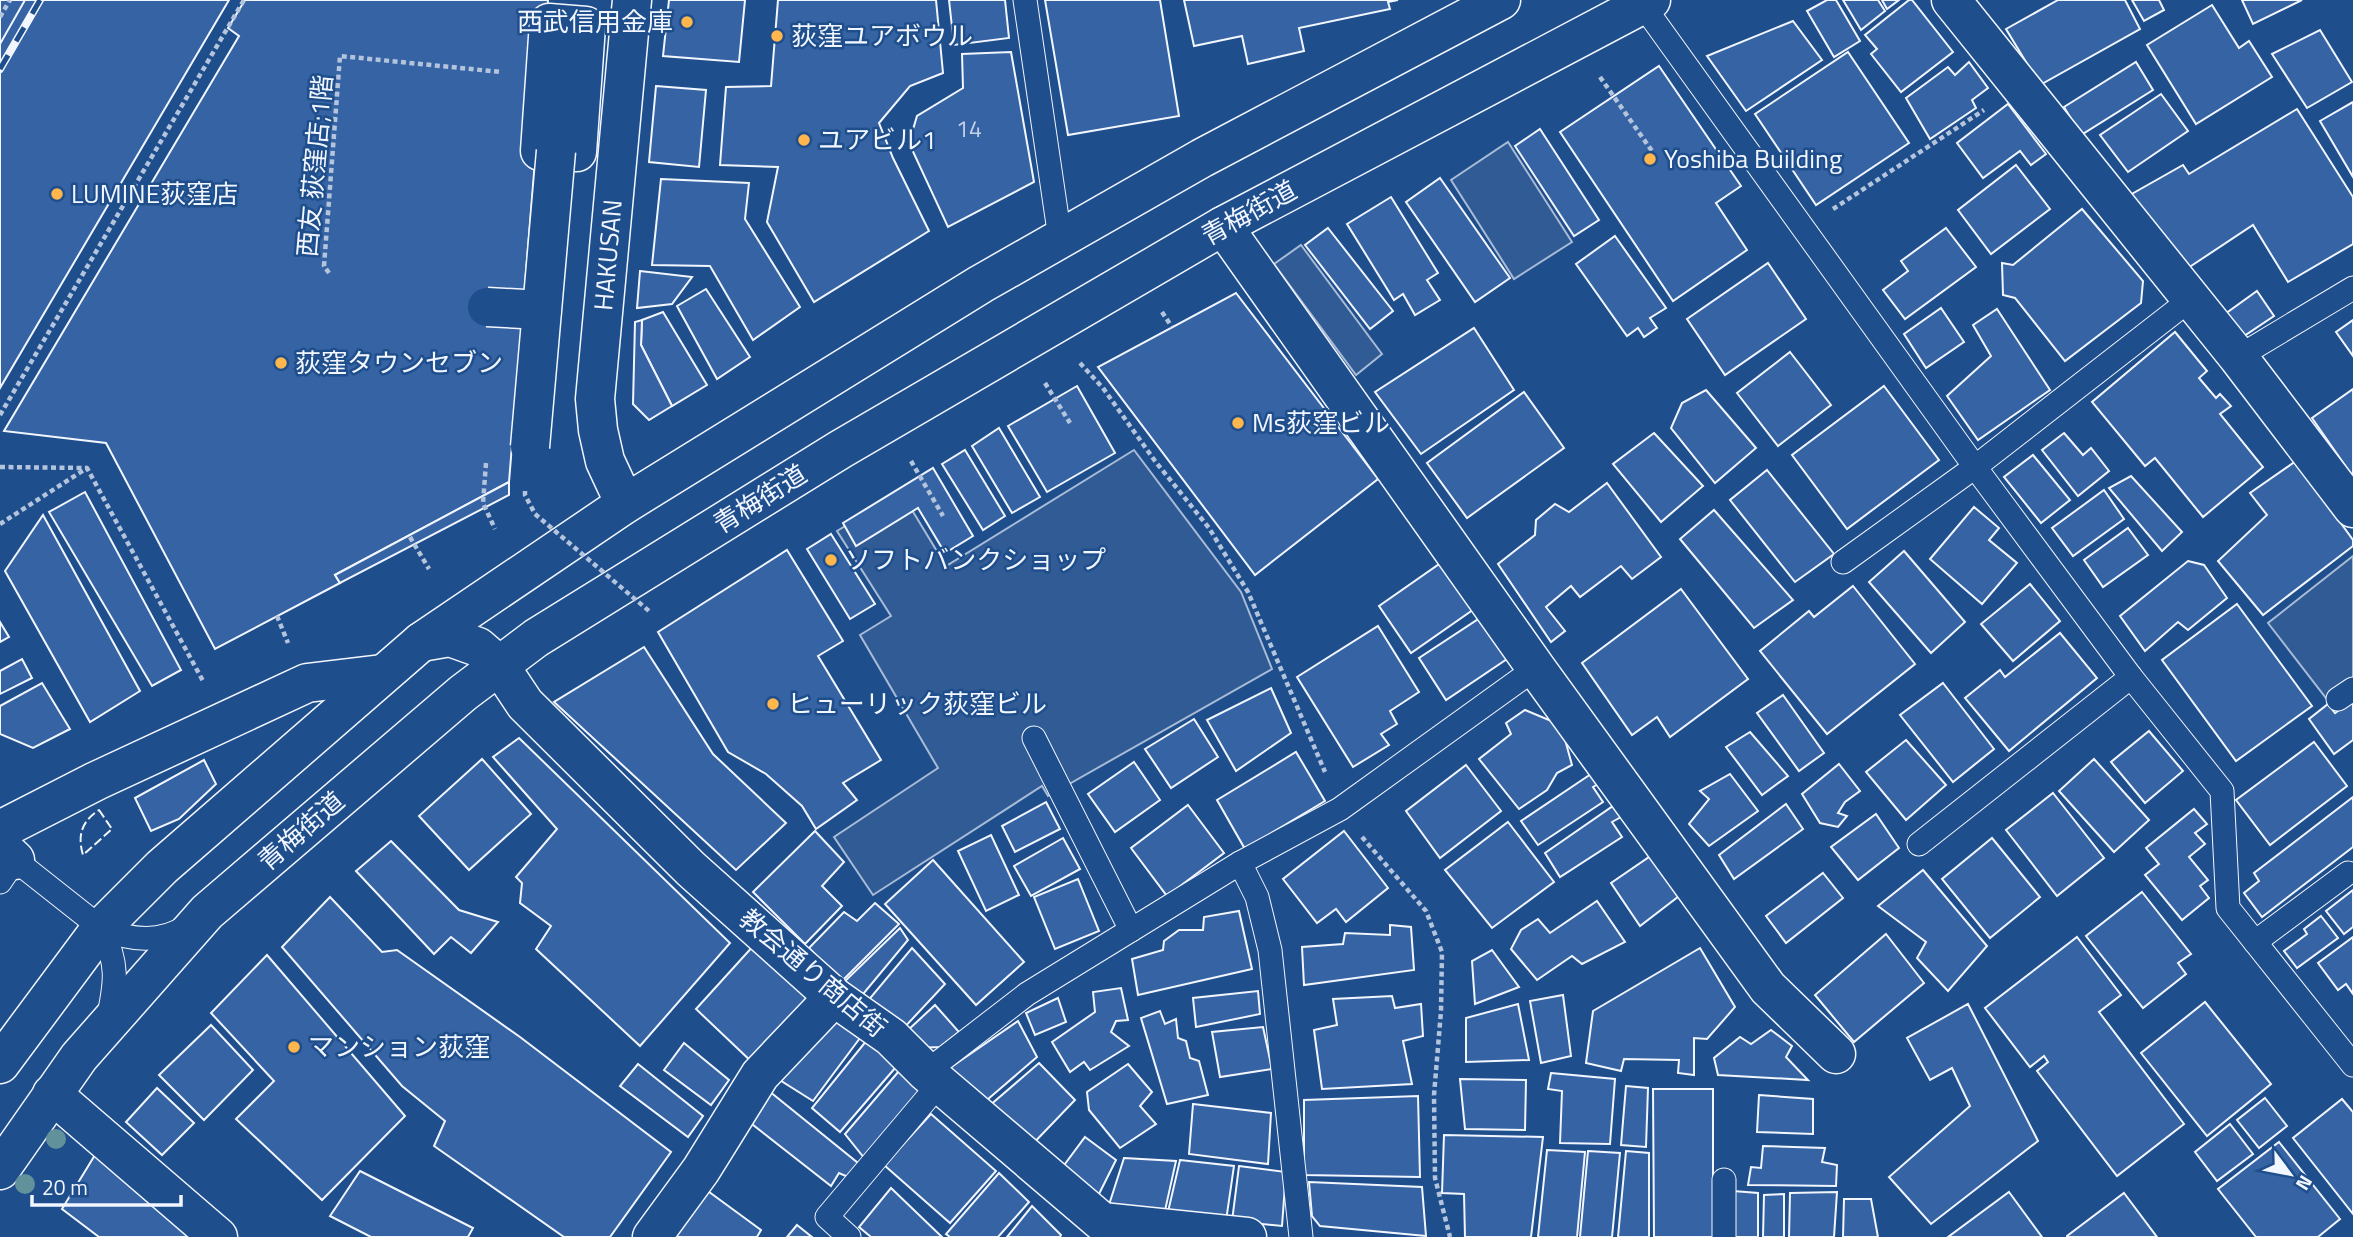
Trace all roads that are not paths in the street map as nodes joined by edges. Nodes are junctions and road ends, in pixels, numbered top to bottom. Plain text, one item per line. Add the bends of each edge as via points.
1 (632, 0) edge
2 (1025, 0) edge
3 (1450, 0) edge
4 (1951, 0) edge
5 (1647, 2) edge
6 (1496, 3) edge
7 (563, 12) edge
8 (1223, 226) junction
9 (1060, 238) junction
10 (2353, 288) edge
11 (2191, 299) junction
12 (487, 307) dead end
13 (542, 310) junction
14 (2238, 357) junction
15 (530, 447) dead end
16 (1975, 467) junction
17 (625, 504) junction
18 (2353, 508) edge
19 (1843, 562) dead end
20 (421, 642) junction
21 (499, 665) junction
22 (1536, 668) junction
23 (383, 674) junction
24 (2131, 677) junction
25 (1034, 738) dead end
26 (1919, 844) dead end
27 (4, 855) edge
28 (1240, 863) junction
29 (2348, 873) dead end
30 (207, 912) junction
31 (101, 928) junction
32 (1131, 930) junction
33 (2255, 942) junction
34 (834, 997) junction
35 (107, 1023) junction
36 (1836, 1054) dead end
37 (0, 1064) edge
38 (2353, 1065) edge
39 (933, 1078) junction
40 (52, 1094) junction
41 (0, 1170) edge
42 (1724, 1180) dead end
43 (1103, 1230) edge
44 (218, 1237) edge
45 (652, 1237) edge
46 (849, 1237) edge
47 (1247, 1237) edge
48 (1301, 1237) edge
49 (1724, 1237) edge

1 - 17 street, HAKUSAN via 595,399 605,460
2 - 9 lane
3 - 6 street via 1463,6
4 - 11 street
5 - 8 street, 青梅街道
5 - 16 lane
6 - 9 street
7 - 13 street, bridge via 586,26 578,152 556,151
8 - 21 street, 青梅街道 via 841,449
8 - 22 street
9 - 17 street
10 - 14 lane
11 - 14 street
11 - 16 lane
12 - 13 street, bridge
13 - 15 street, bridge
14 - 18 street
16 - 19 lane
16 - 24 lane
17 - 20 street
20 - 21 street, 教会通り商店街 via 450,637 478,647
20 - 23 street
21 - 30 street, 青梅街道
21 - 34 street, 教会通り商店街 via 525,704 691,869
22 - 28 lane via 1340,809
22 - 36 street via 1768,988
23 - 27 street via 307,683 96,781
23 - 31 street via 162,867
24 - 26 lane
24 - 33 lane via 2222,791 2228,908
25 - 32 lane
27 - 31 lane
28 - 32 lane
28 - 48 lane via 1257,897 1270,950
29 - 33 lane
30 - 31 lane via 180,931 160,937 137,940
30 - 35 street, 青梅街道
31 - 35 lane via 115,973
31 - 37 street
32 - 39 lane via 1027,994
33 - 38 lane
34 - 39 street, 教会通り商店街 via 891,1037
34 - 45 street via 760,1075 701,1170
35 - 40 street, 青梅街道
39 - 43 street, 教会通り商店街
39 - 46 lane via 827,1217
40 - 41 street, 青梅街道
40 - 44 street
42 - 49 lane
43 - 47 street, 教会通り商店街

